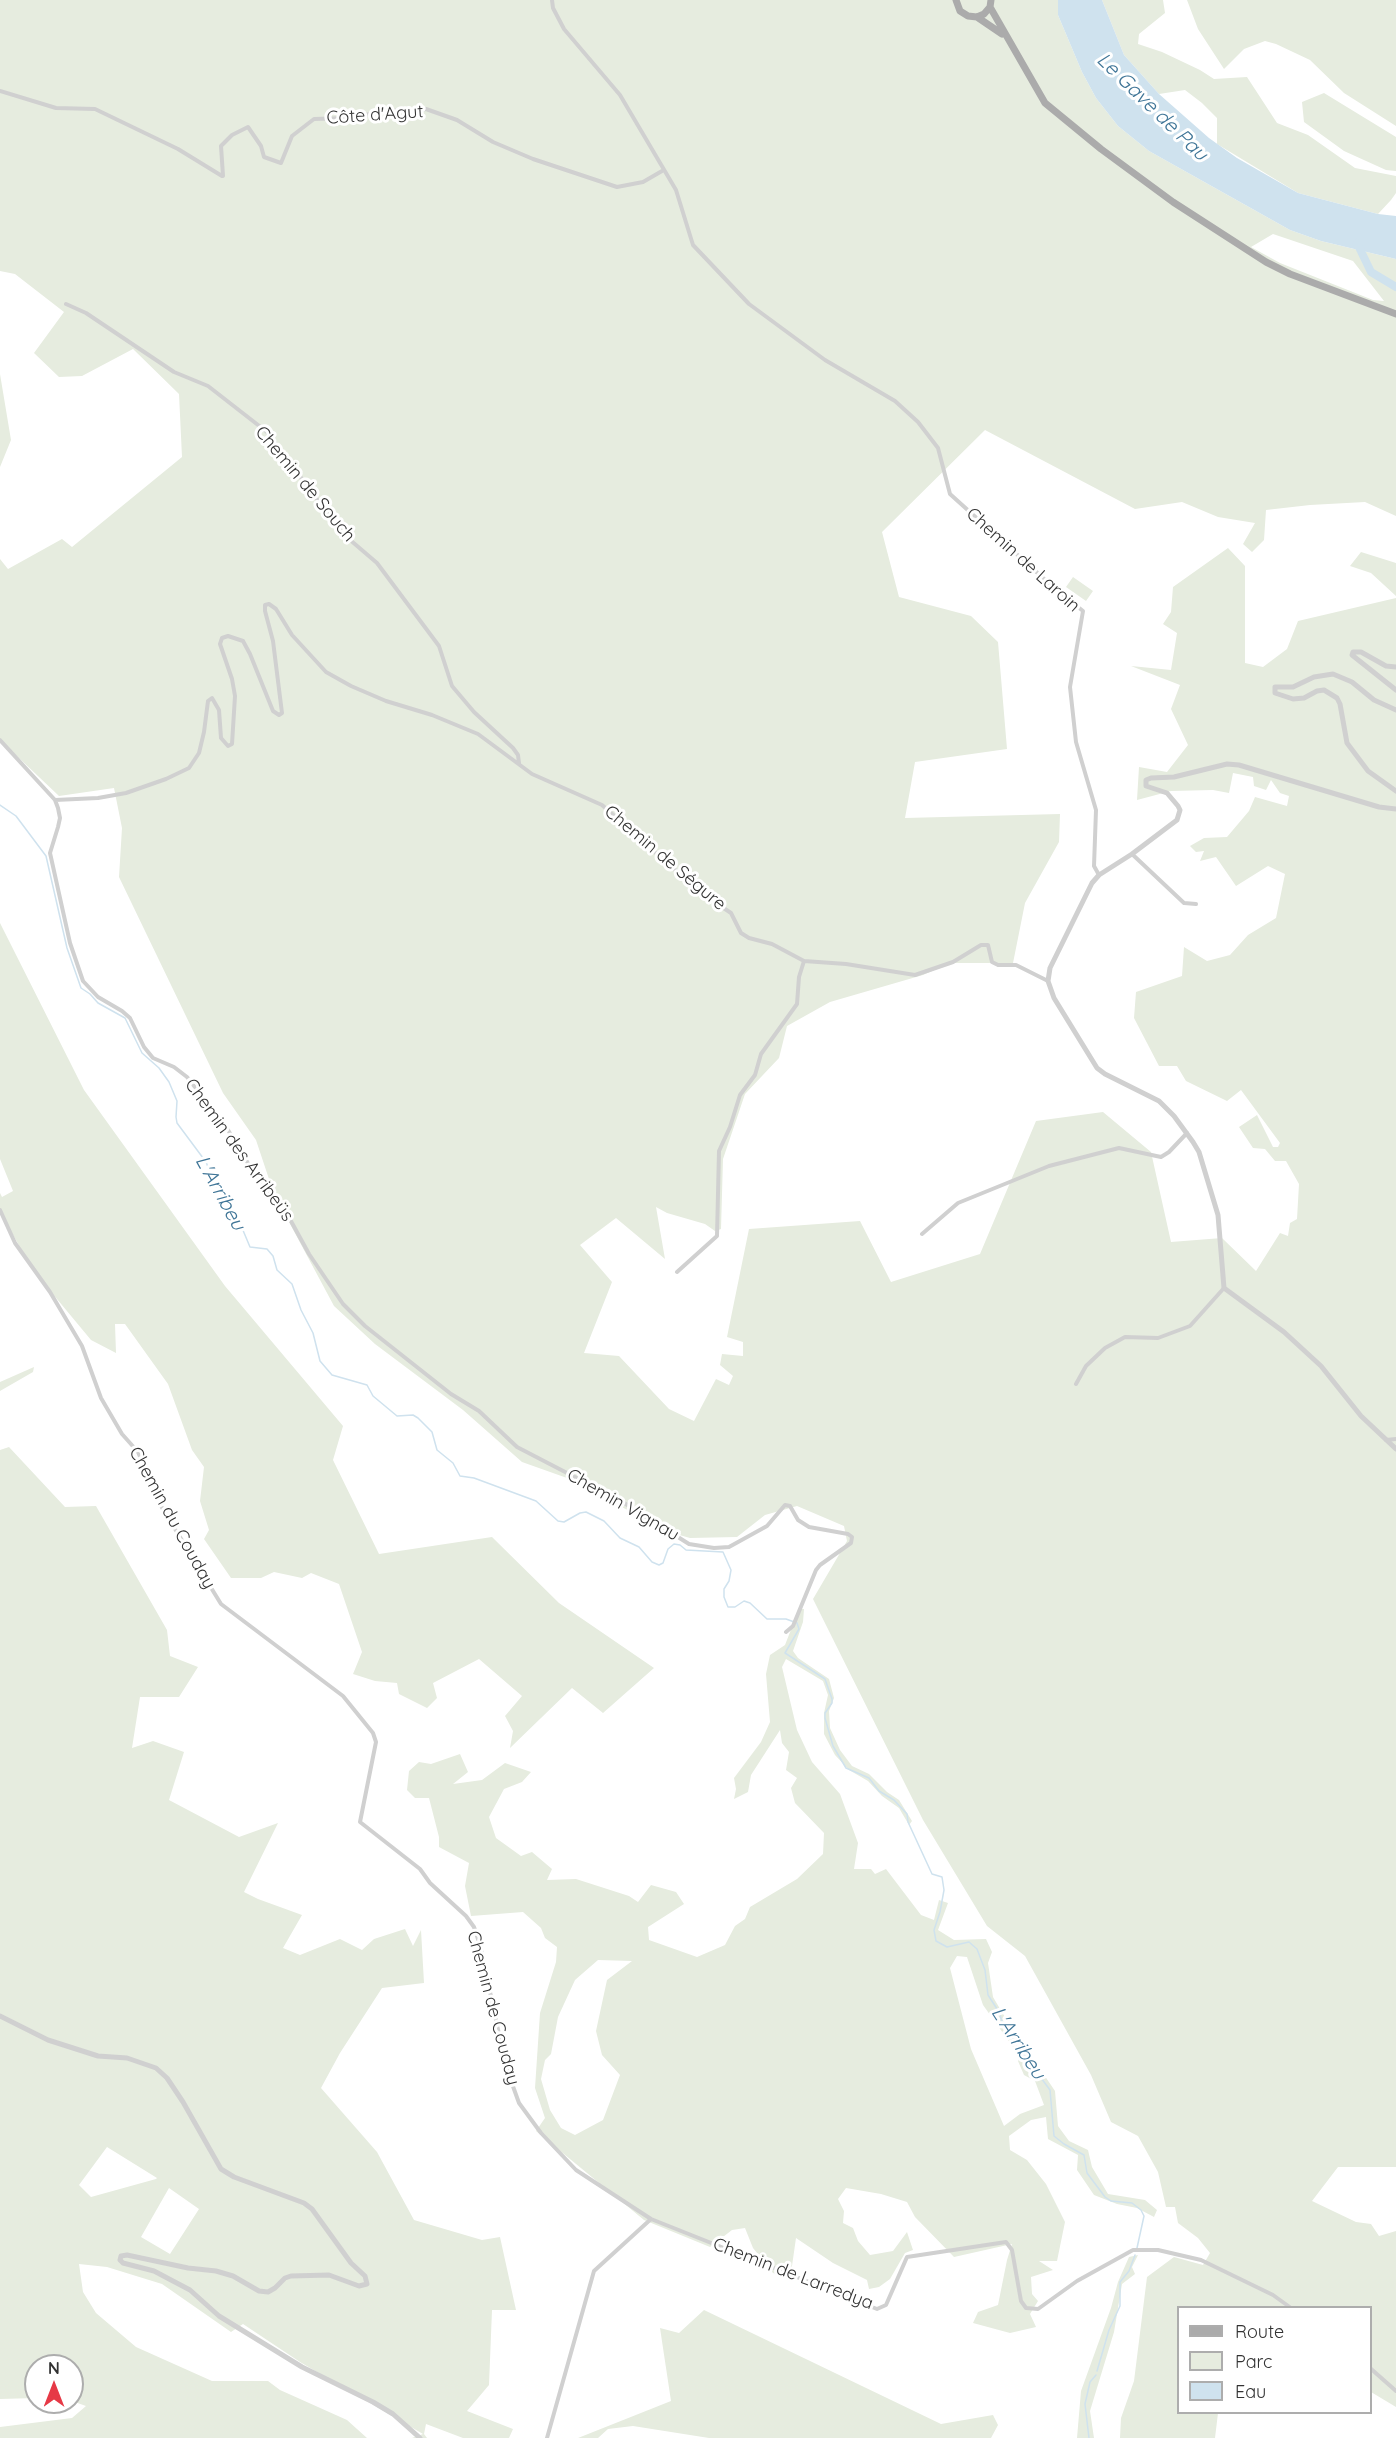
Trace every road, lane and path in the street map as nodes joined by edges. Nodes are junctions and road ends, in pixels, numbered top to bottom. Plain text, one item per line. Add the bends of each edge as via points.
1 (552, 0) edge
2 (955, 0) edge
3 (991, 3) edge
4 (977, 17) junction
5 (1006, 37) junction
6 (0, 91) edge
7 (662, 171) junction
8 (66, 304) dead end
9 (1396, 314) edge
10 (1396, 667) edge
11 (1396, 690) edge
12 (1396, 710) edge
13 (0, 740) edge
14 (519, 764) junction
15 (532, 774) joint
16 (1396, 791) edge
17 (55, 800) junction
18 (1396, 809) edge
19 (1132, 854) junction
20 (1099, 875) junction
21 (1196, 904) dead end
22 (804, 961) junction
23 (1048, 981) junction
24 (1187, 1133) junction
25 (0, 1210) edge
26 (922, 1234) dead end
27 (677, 1272) dead end
28 (1224, 1288) junction
29 (365, 1326) joint
30 (1076, 1384) dead end
31 (1396, 1439) edge
32 (1386, 1440) junction
33 (1396, 1449) edge
34 (786, 1632) dead end
35 (310, 1670) joint
36 (0, 2016) edge
37 (651, 2219) junction
38 (1290, 2306) edge
39 (1372, 2369) edge
40 (1396, 2391) edge
41 (420, 2438) edge
42 (547, 2438) edge

1 - 7 street via 564,29 620,96
2 - 4 main road via 960,10
3 - 4 main road
3 - 5 main road
4 - 5 main road
5 - 9 main road via 1045,103 1173,202 1219,234 1290,274
6 - 7 street, Côte d'Agut via 56,108 95,109 178,149 223,176 221,146 248,127 264,157 281,163 292,136 314,119 426,109 457,120 503,146 617,187 643,182
7 - 20 street, Chemin de Laroin via 676,190 693,245 749,304 825,360 894,401 918,422 938,448 950,494 1083,611 1070,687 1076,742 1096,810 1094,866
8 - 14 street, Chemin de Souch via 86,313 174,372 208,386 267,432 342,533 377,563 439,646 452,686 513,748
10 - 11 street via 1386,666 1361,652 1352,655
12 - 16 street via 1333,674 1314,676 1293,687 1275,687 1275,693 1293,699 1324,690 1337,698 1347,743 1368,771
13 - 17 street
14 - 15 street, Chemin de Souch
14 - 17 street via 478,734 368,694 326,672 269,604 265,611 282,713 273,711 243,641 222,638 220,644 235,696 232,744 228,746 221,738 219,710 212,698 208,701 199,753 189,768 126,793
15 - 22 street, Chemin de Ségure via 602,804 701,893 730,913 741,933
17 - 29 street, Chemin des Arribeüs via 60,818 50,853 70,943 83,981 98,997 130,1018 153,1058 187,1077 225,1125 255,1175 286,1212 344,1304
18 - 19 street via 1227,764 1146,780 1149,788 1172,797 1179,814 1177,820
19 - 20 street
19 - 21 street via 1184,903
20 - 23 street via 1050,968
22 - 23 street, Chemin de Ségure via 915,975 988,945 992,962 1016,965
22 - 27 street via 797,1004 761,1054 755,1075 741,1095 718,1151 717,1236
23 - 24 street via 1054,998 1097,1068 1158,1101
24 - 26 street via 1161,1157 1119,1148 1049,1166 958,1203
24 - 28 street via 1199,1152 1218,1215
25 - 35 street, Chemin du Couday via 15,1243 82,1346 101,1398 122,1434 138,1452 161,1506 221,1604
28 - 30 street via 1190,1326 1158,1338 1125,1337 1104,1348 1086,1366
28 - 32 street via 1316,1361
29 - 34 street, Chemin Vignau via 451,1394 479,1411 517,1448 621,1501 689,1544 729,1547 767,1526 785,1504 809,1527 848,1534 852,1537 850,1543 816,1570 793,1626
31 - 32 street
32 - 33 street
35 - 37 street, Chemin de Couday via 343,1696 376,1742 360,1822 420,1869 474,1927 506,2067 519,2103 576,2170
36 - 41 street via 48,2040 156,2068 183,2102 220,2169 312,2209 351,2264 365,2276 367,2284 359,2286 328,2275 291,2276 268,2292 216,2271 127,2255 120,2260 154,2271 190,2290 219,2316 302,2367 393,2414
37 - 38 street, Chemin de Larredya via 877,2309 886,2305 907,2258 1006,2242 1012,2250 1021,2301 1026,2308 1038,2309 1077,2281 1133,2250 1158,2250 1201,2260
37 - 42 street via 594,2271
39 - 40 street

